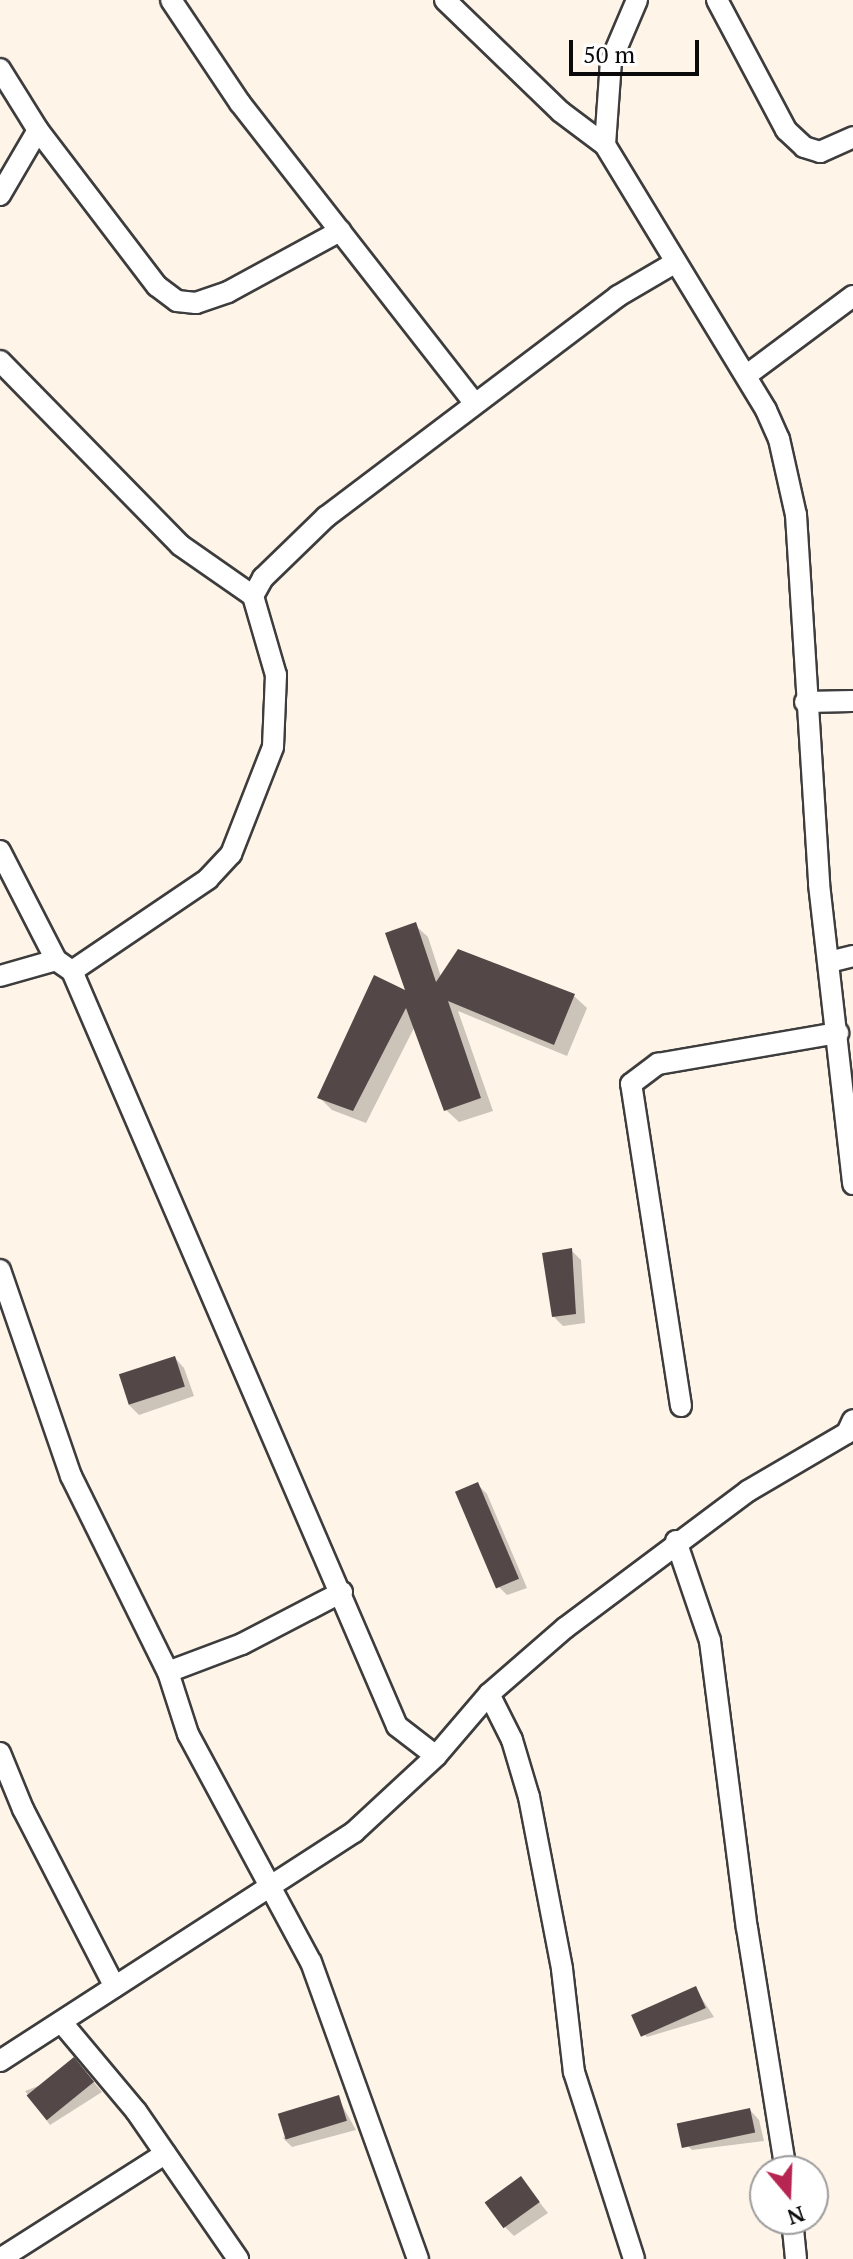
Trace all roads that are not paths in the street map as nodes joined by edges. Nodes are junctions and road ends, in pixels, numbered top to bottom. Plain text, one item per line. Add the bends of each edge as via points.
1 (171, 0) edge
2 (445, 0) edge
3 (637, 0) edge
4 (717, 0) edge
5 (0, 69) edge
6 (38, 130) junction
7 (853, 137) edge
8 (605, 145) junction
9 (0, 195) edge
10 (340, 231) junction
11 (676, 262) junction
12 (853, 296) edge
13 (0, 361) edge
14 (747, 375) junction
15 (474, 403) junction
16 (253, 596) junction
17 (853, 701) edge
18 (805, 702) junction
19 (0, 851) edge
20 (853, 956) edge
21 (829, 962) junction
22 (64, 965) junction
23 (0, 976) edge
24 (838, 1033) junction
25 (853, 1184) edge
26 (0, 1270) edge
27 (681, 1406) dead end
28 (851, 1429) edge
29 (676, 1541) junction
30 (342, 1592) junction
31 (168, 1672) junction
32 (489, 1694) junction
33 (0, 1753) edge
34 (436, 1756) junction
35 (268, 1888) junction
36 (115, 1987) junction
37 (63, 2024) junction
38 (0, 2061) edge
39 (165, 2154) junction
40 (783, 2155) edge
41 (794, 2235) edge
42 (0, 2259) edge
43 (238, 2259) edge
44 (418, 2259) edge
45 (634, 2259) edge
46 (796, 2259) edge

1 - 10 street via 240,103
2 - 8 street via 561,112
3 - 8 street via 611,61
4 - 7 street via 786,130 804,147 820,152
5 - 6 street
6 - 9 street
6 - 10 street via 157,286 177,301 196,303 228,292
8 - 11 street
10 - 15 street
11 - 14 street
11 - 15 street via 618,296
12 - 14 street
13 - 16 street via 180,545
14 - 18 street via 779,439 796,515
15 - 16 street via 326,517 263,578
16 - 22 street via 276,675 278,711 256,800 231,854 208,879
17 - 18 street
18 - 21 street
19 - 22 street
20 - 21 street
21 - 24 street
22 - 23 street
22 - 30 street
24 - 25 street
24 - 27 street via 658,1064 631,1084
26 - 31 street via 71,1476
28 - 29 street
29 - 32 street
29 - 40 street via 710,1641
30 - 31 street via 242,1644
30 - 34 street via 397,1726
31 - 35 street via 188,1734
32 - 34 street
32 - 45 street via 512,1740 529,1797 562,1969 574,2072
33 - 36 street via 23,1809
34 - 35 street via 354,1832
35 - 36 street
35 - 44 street via 311,1962
36 - 37 street
37 - 38 street
37 - 39 street
39 - 42 street
39 - 43 street
41 - 46 street

